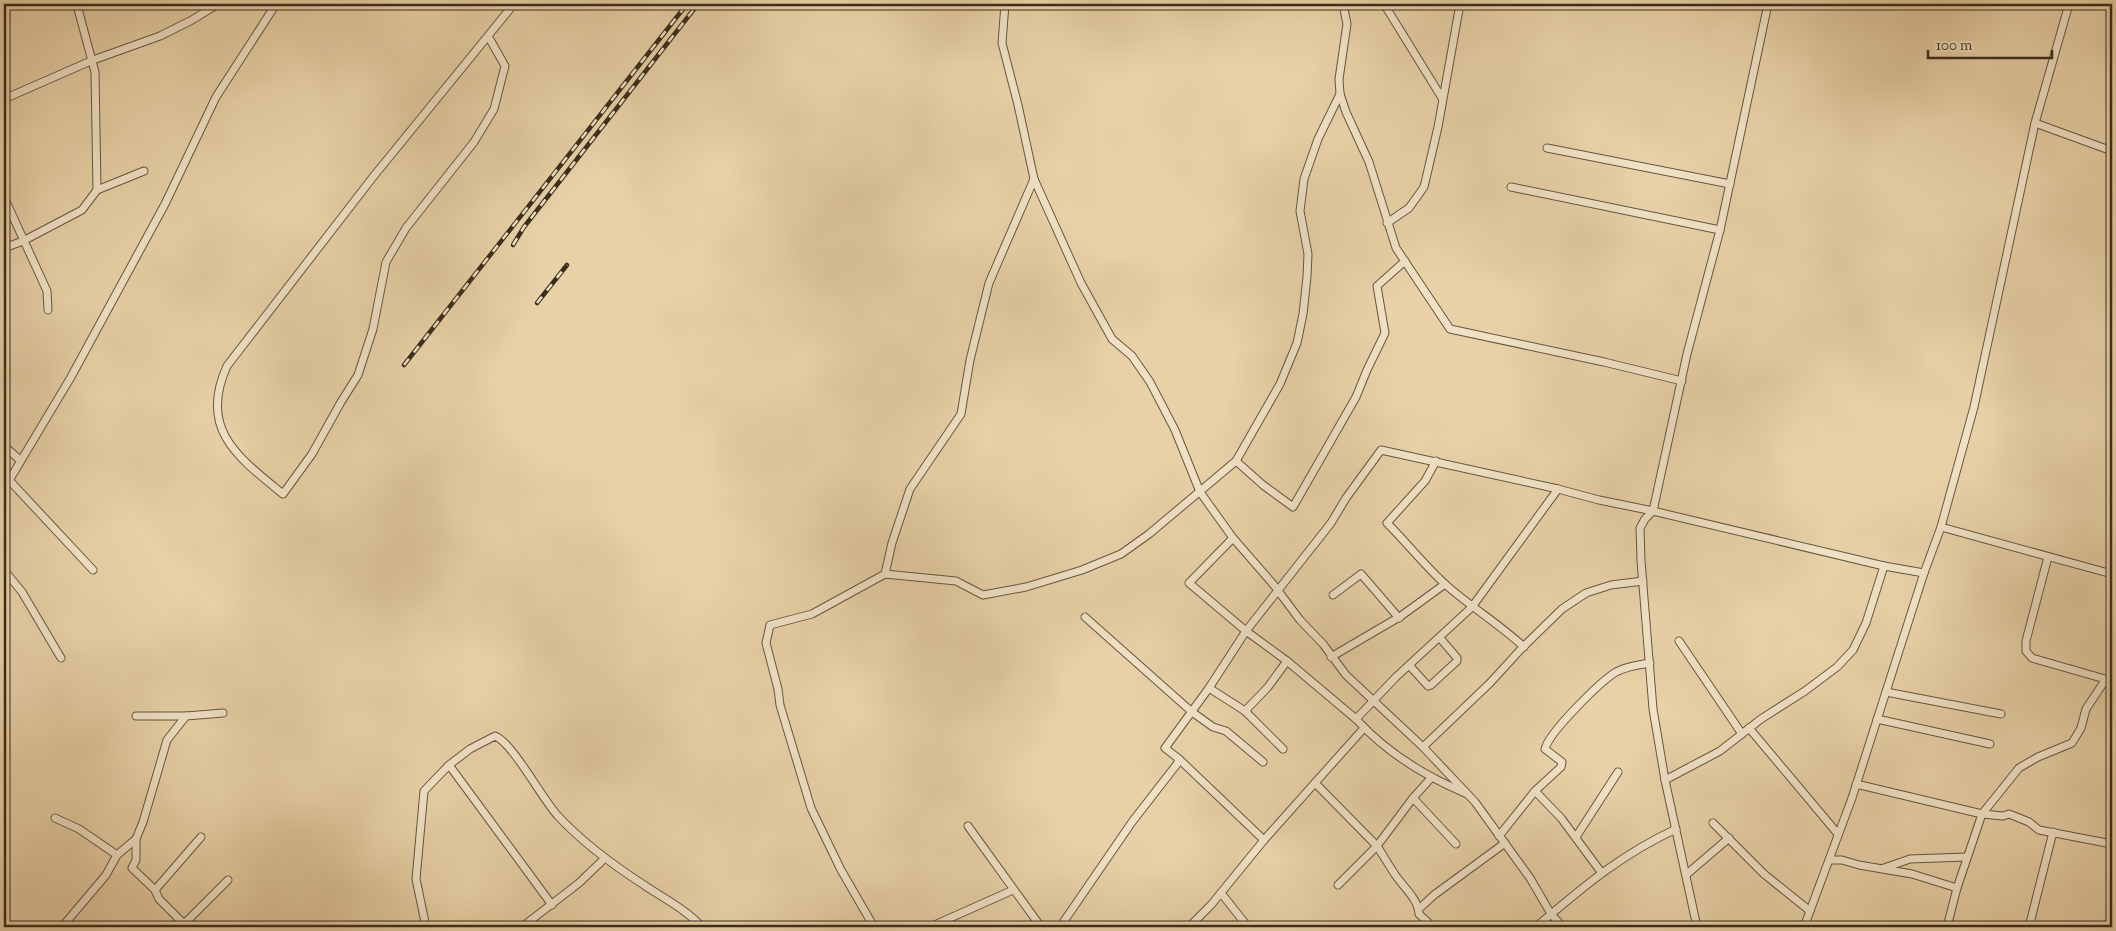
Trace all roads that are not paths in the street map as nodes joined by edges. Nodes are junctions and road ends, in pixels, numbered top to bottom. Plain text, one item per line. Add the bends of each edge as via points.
1 (74, 4) edge
2 (218, 4) edge
3 (276, 4) edge
4 (514, 4) edge
5 (1005, 4) edge
6 (1343, 4) edge
7 (1384, 4) edge
8 (1460, 4) edge
9 (1768, 4) edge
10 (2069, 4) edge
11 (488, 36) junction
12 (93, 60) junction
13 (1340, 94) junction
14 (1442, 98) junction
15 (4, 99) edge
16 (2035, 123) junction
17 (1547, 148) dead end
18 (2112, 151) edge
19 (144, 171) dead end
20 (1034, 179) junction
21 (1730, 184) junction
22 (1511, 187) dead end
23 (98, 190) junction
24 (4, 197) edge
25 (1388, 223) junction
26 (1720, 230) junction
27 (23, 241) junction
28 (4, 248) edge
29 (1405, 262) junction
30 (48, 310) dead end
31 (1682, 382) junction
32 (4, 446) edge
33 (20, 460) junction
34 (1236, 461) junction
35 (1436, 461) junction
36 (9, 480) junction
37 (4, 489) edge
38 (1558, 489) junction
39 (1200, 492) junction
40 (1653, 511) junction
41 (1941, 527) junction
42 (1233, 538) junction
43 (2048, 557) junction
44 (1884, 566) junction
45 (4, 570) edge
46 (93, 570) dead end
47 (1924, 573) junction
48 (885, 574) junction
49 (2112, 574) edge
50 (1642, 581) junction
51 (1446, 584) junction
52 (1278, 592) junction
53 (1333, 595) dead end
54 (1472, 607) junction
55 (1085, 617) dead end
56 (1398, 618) junction
57 (1246, 631) junction
58 (1440, 638) junction
59 (1679, 641) dead end
60 (1524, 647) junction
61 (1331, 657) junction
62 (61, 658) dead end
63 (1287, 661) junction
64 (1650, 663) junction
65 (1409, 665) junction
66 (2109, 680) edge
67 (1209, 688) junction
68 (1886, 692) junction
69 (1372, 701) junction
70 (1245, 711) junction
71 (223, 712) dead end
72 (1192, 712) junction
73 (2000, 714) dead end
74 (136, 716) dead end
75 (186, 716) junction
76 (1356, 719) junction
77 (1877, 719) junction
78 (1364, 728) junction
79 (1749, 728) junction
80 (1742, 734) junction
81 (1990, 744) dead end
82 (1422, 747) junction
83 (1283, 749) dead end
84 (1178, 759) junction
85 (1263, 762) dead end
86 (449, 764) junction
87 (1618, 772) dead end
88 (1431, 778) junction
89 (1666, 780) junction
90 (1315, 783) junction
91 (1856, 784) junction
92 (1535, 791) junction
93 (1468, 794) junction
94 (1413, 798) junction
95 (1982, 814) junction
96 (55, 818) dead end
97 (1713, 823) dead end
98 (968, 826) dead end
99 (1676, 829) junction
100 (2054, 832) junction
101 (1838, 834) junction
102 (1499, 836) junction
103 (201, 837) dead end
104 (1576, 837) junction
105 (1729, 838) junction
106 (136, 839) junction
107 (1264, 840) junction
108 (1504, 843) junction
109 (1456, 844) dead end
110 (2112, 844) edge
111 (1377, 846) junction
112 (117, 855) junction
113 (1967, 857) junction
114 (605, 858) junction
115 (1830, 860) junction
116 (1884, 868) junction
117 (1601, 872) junction
118 (1687, 874) junction
119 (228, 880) dead end
120 (1338, 885) dead end
121 (1957, 888) junction
122 (155, 890) junction
123 (1013, 890) junction
124 (1221, 893) junction
125 (552, 905) junction
126 (1419, 909) junction
127 (1810, 910) junction
128 (1551, 914) junction
129 (2112, 914) edge
130 (62, 927) edge
131 (426, 927) edge
132 (522, 927) edge
133 (702, 927) edge
134 (874, 927) edge
135 (930, 927) edge
136 (1041, 927) edge
137 (1060, 927) edge
138 (1189, 927) edge
139 (1248, 927) edge
140 (1433, 927) edge
141 (1536, 927) edge
142 (1563, 927) edge
143 (1697, 927) edge
144 (1804, 927) edge
145 (1947, 927) edge
146 (2030, 927) edge
147 (2109, 927) edge

1 - 12 street
2 - 12 street via 160,36
3 - 33 street via 216,97 164,204 71,377
4 - 11 street
5 - 20 street via 1002,43
6 - 13 street via 1347,24
7 - 14 street
8 - 14 street
9 - 21 street
10 - 16 street
11 - 11 street via 505,66 494,109 474,142 406,228 386,262 373,329 358,375 312,454 283,494 240,458 228,442 218,408 219,390 227,366 367,184
12 - 15 street
12 - 23 street
13 - 25 street via 1369,162
13 - 34 street via 1318,138 1304,179 1300,211 1308,254 1297,343 1280,384
14 - 25 street via 1424,187 1409,208
16 - 18 street
16 - 41 street via 1974,408
17 - 21 street
19 - 23 street
20 - 39 street via 1081,283 1112,339 1132,356 1154,390 1175,430
20 - 48 street via 989,283 961,414 910,489
21 - 26 street
22 - 26 street
23 - 27 street via 82,210
24 - 27 street
25 - 29 street via 1396,248
26 - 31 street
27 - 28 street
27 - 30 street via 47,290
29 - 31 street via 1450,329
29 - 34 street via 1377,286 1385,333 1356,397 1293,507
31 - 40 street
32 - 33 street
33 - 36 street
34 - 39 street
35 - 38 street
35 - 51 street via 1425,481 1387,523
35 - 52 street via 1381,450
36 - 37 street
36 - 46 street
38 - 40 street
38 - 54 street
39 - 42 street
39 - 48 street via 1121,554 1026,587 984,595 956,580
40 - 44 street
40 - 50 street via 1640,528
41 - 43 street
41 - 47 street
42 - 52 street
42 - 57 street via 1189,583
43 - 49 street
43 - 66 street via 2026,651 2032,658
44 - 47 street
44 - 79 street via 1866,623 1853,650 1837,667
45 - 62 street via 22,592
47 - 68 street
48 - 134 street via 812,614 770,625 766,643 780,705 811,808
50 - 60 street via 1586,593 1562,610
50 - 64 street
51 - 54 street
51 - 56 street
52 - 57 street
52 - 61 street
53 - 56 street via 1361,574
54 - 58 street
54 - 60 street via 1505,629
55 - 72 street
56 - 61 street
57 - 63 street
57 - 67 street
58 - 65 street
58 - 65 street via 1457,661 1430,685
59 - 80 street
60 - 82 street
61 - 69 street
63 - 70 street
63 - 76 street
64 - 89 street via 1653,709
64 - 92 street via 1616,672 1559,725 1545,748 1562,762 1561,767
65 - 69 street
66 - 95 street via 2086,709 2072,744 2019,768
67 - 70 street
67 - 72 street
68 - 73 street
68 - 77 street
69 - 76 street
69 - 82 street
70 - 83 street
71 - 75 street
72 - 84 street via 1165,748
72 - 85 street via 1226,732
74 - 75 street
75 - 106 street via 167,740
76 - 78 street
77 - 81 street
77 - 91 street
78 - 88 street
78 - 90 street
79 - 80 street
79 - 101 street
80 - 89 street via 1720,751
82 - 93 street
84 - 107 street
84 - 137 street
86 - 114 street via 489,738 500,738 556,815
86 - 125 street
86 - 131 street via 424,791 416,879
87 - 104 street
88 - 93 street
88 - 94 street
89 - 99 street
90 - 107 street
90 - 111 street
91 - 95 street
91 - 101 street
92 - 102 street
92 - 104 street
93 - 102 street
94 - 109 street
94 - 111 street
95 - 100 street via 2009,814 2039,830
95 - 113 street
96 - 112 street via 79,829
97 - 105 street
98 - 123 street
99 - 117 street
99 - 118 street
100 - 110 street
100 - 146 street
101 - 115 street
102 - 108 street
103 - 122 street
104 - 117 street
105 - 118 street
105 - 127 street via 1764,874
106 - 112 street
106 - 122 street via 136,860 132,868
107 - 124 street
108 - 126 street via 1434,894
108 - 128 street
111 - 120 street
111 - 126 street
112 - 130 street via 106,874
113 - 116 street via 1910,859
113 - 121 street
114 - 125 street
114 - 133 street
115 - 116 street
115 - 127 street
116 - 121 street
117 - 128 street
118 - 143 street
119 - 122 street via 184,924 159,899
121 - 145 street
123 - 135 street
123 - 136 street
124 - 138 street
124 - 139 street
125 - 132 street
126 - 140 street via 1419,914
127 - 144 street
128 - 141 street
128 - 142 street
129 - 147 street

